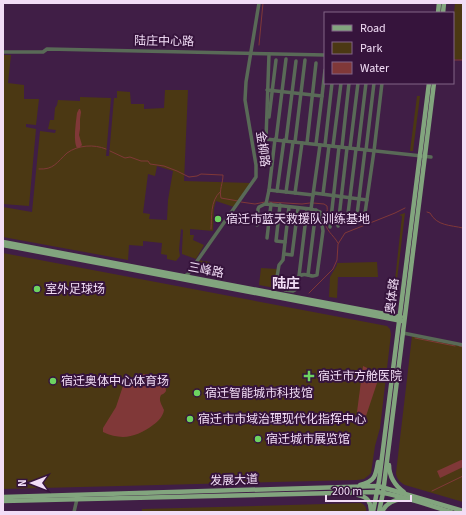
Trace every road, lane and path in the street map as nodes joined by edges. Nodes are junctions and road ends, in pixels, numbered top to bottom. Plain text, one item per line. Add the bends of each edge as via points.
1 (259, 3) edge
2 (3, 52) edge
3 (251, 53) junction
4 (268, 54) junction
5 (324, 55) edge
6 (286, 59) dead end
7 (276, 60) dead end
8 (305, 60) dead end
9 (296, 61) dead end
10 (316, 63) dead end
11 (324, 79) edge
12 (332, 84) edge
13 (341, 84) edge
14 (349, 84) edge
15 (358, 84) edge
16 (366, 84) edge
17 (374, 84) edge
18 (382, 84) edge
19 (429, 84) edge
20 (434, 84) edge
21 (270, 90) junction
22 (282, 92) junction
23 (292, 93) junction
24 (302, 94) junction
25 (312, 95) junction
26 (322, 96) junction
27 (276, 140) junction
28 (285, 141) junction
29 (294, 142) junction
30 (302, 142) junction
31 (306, 143) junction
32 (318, 144) junction
33 (327, 145) junction
34 (334, 146) junction
35 (340, 147) junction
36 (348, 148) junction
37 (357, 149) junction
38 (366, 150) junction
39 (374, 151) junction
40 (422, 156) junction
41 (431, 157) dead end
42 (269, 190) junction
43 (277, 191) junction
44 (286, 192) junction
45 (296, 193) junction
46 (314, 194) junction
47 (323, 194) junction
48 (333, 196) junction
49 (341, 196) junction
50 (350, 198) junction
51 (359, 199) junction
52 (367, 200) junction
53 (266, 204) junction
54 (271, 204) junction
55 (280, 206) junction
56 (289, 207) junction
57 (298, 208) junction
58 (309, 209) junction
59 (316, 210) junction
60 (365, 213) dead end
61 (347, 222) dead end
62 (356, 223) dead end
63 (257, 225) dead end
64 (338, 226) dead end
65 (330, 227) dead end
66 (267, 238) dead end
67 (3, 242) edge
68 (285, 242) junction
69 (3, 246) edge
70 (284, 254) junction
71 (308, 275) junction
72 (185, 276) junction
73 (299, 276) junction
74 (284, 279) junction
75 (296, 281) junction
76 (290, 291) junction
77 (290, 298) junction
78 (402, 319) junction
79 (403, 333) junction
80 (463, 345) edge
81 (385, 433) junction
82 (390, 434) junction
83 (378, 486) junction
84 (339, 488) junction
85 (384, 490) junction
86 (377, 492) junction
87 (339, 493) junction
88 (3, 497) edge
89 (77, 499) junction
90 (3, 501) edge
91 (437, 506) junction
92 (463, 511) edge
93 (74, 512) edge
94 (372, 512) edge
95 (380, 512) edge
96 (451, 512) edge

1 - 3 street, 金柳路
2 - 3 street, 陆庄中心路 via 43,52 47,49
3 - 4 street, 陆庄中心路
3 - 72 street, 金柳路 via 245,100 256,178
4 - 5 street, 陆庄中心路
4 - 21 street
6 - 22 street
7 - 21 street
8 - 24 street
9 - 23 street
10 - 25 street
11 - 26 street
12 - 33 street
13 - 34 street
14 - 35 street
15 - 36 street
16 - 37 street
17 - 38 street
18 - 39 street
19 - 40 main road, 奥体路
20 - 40 main road, 奥体路
21 - 22 street
21 - 27 street via 266,138
22 - 23 street
22 - 27 street
23 - 24 street
23 - 28 street
24 - 25 street
24 - 29 street
25 - 26 street
25 - 31 street
26 - 32 street
27 - 28 street
27 - 42 street
28 - 29 street
28 - 43 street
29 - 30 street
29 - 44 street
30 - 31 street
30 - 45 street
31 - 32 street
32 - 33 street
32 - 46 street
33 - 34 street
33 - 47 street
34 - 35 street
35 - 36 street
35 - 48 street
36 - 37 street
36 - 49 street
37 - 38 street
37 - 50 street
38 - 39 street
38 - 51 street
39 - 40 street
39 - 52 street
40 - 41 street
40 - 78 main road, 奥体路
42 - 43 street
42 - 53 street
43 - 44 street
44 - 45 street
45 - 46 street
46 - 47 street
46 - 58 street
47 - 48 street
48 - 49 street
48 - 65 street
49 - 50 street
49 - 64 street
50 - 51 street
50 - 61 street
51 - 52 street
51 - 62 street
52 - 60 street
53 - 54 street
53 - 63 street via 259,207
54 - 55 street
54 - 66 street
55 - 56 street
55 - 68 street via 276,241
56 - 57 street
56 - 68 street
57 - 58 street
57 - 70 street via 292,255
58 - 59 street
58 - 73 street
59 - 71 street
59 - 71 street via 321,214 323,232 317,275
67 - 72 main road, 三峰路
68 - 70 street
69 - 77 main road, 三峰路
70 - 74 street via 279,265 278,277
71 - 73 street
72 - 77 main road, 三峰路
73 - 75 street
74 - 75 street
74 - 76 street via 283,288
75 - 76 street via 295,290
76 - 77 street
77 - 78 main road, 三峰路
78 - 79 main road, 奥体路
78 - 81 main road, 奥体路
79 - 80 street
79 - 82 main road, 奥体路
81 - 83 main road, 奥体路
81 - 84 main road via 374,478 365,484
82 - 85 main road, 奥体路
82 - 91 main road via 389,470 392,478 403,491
83 - 84 main road, 发展大道
83 - 85 main road, 发展大道
83 - 86 main road, 奥体路
84 - 88 main road, 发展大道
85 - 86 main road, 发展大道
85 - 91 main road, 发展大道
85 - 95 main road, 奥体路
86 - 87 main road, 发展大道
86 - 94 main road, 奥体路
87 - 89 main road, 发展大道
87 - 94 main road via 364,496 369,500
89 - 90 main road, 发展大道
89 - 93 street
91 - 92 main road, 发展大道
91 - 95 main road via 402,499 392,501
91 - 96 main road, 发展大道

